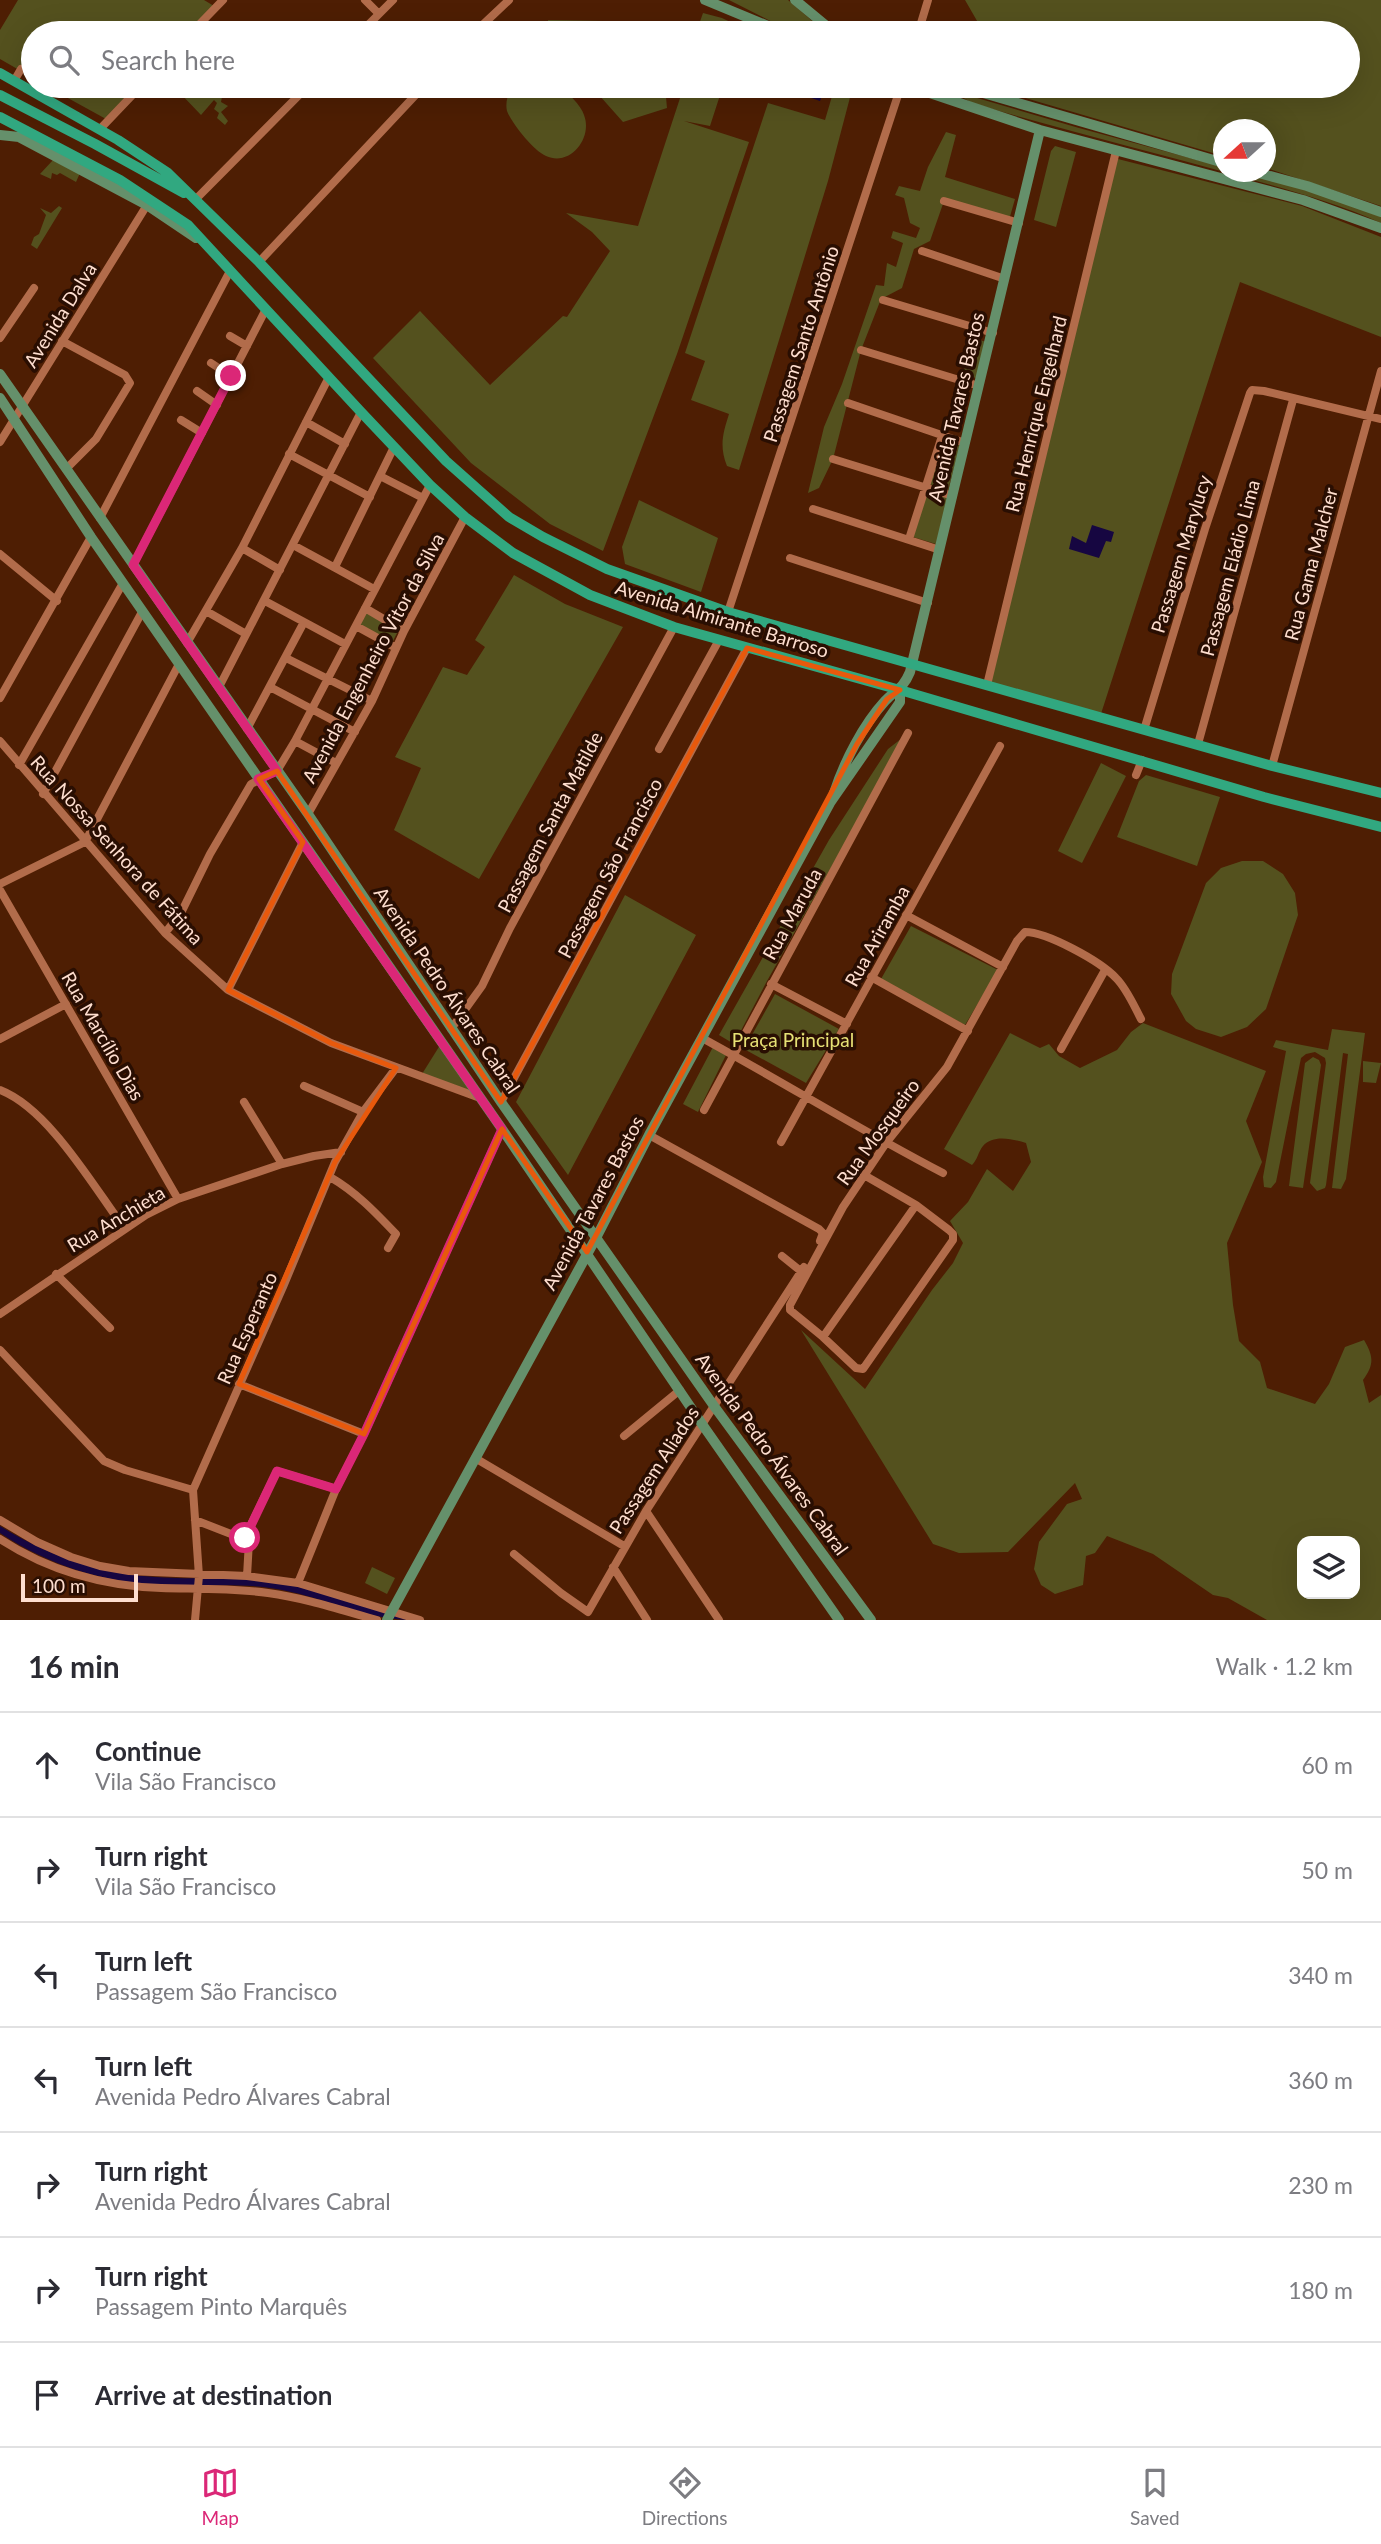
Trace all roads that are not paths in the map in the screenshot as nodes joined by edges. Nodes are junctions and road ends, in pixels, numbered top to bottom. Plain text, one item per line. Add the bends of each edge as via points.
1 (223, 0) edge
2 (365, 0) edge
3 (393, 0) edge
4 (509, 0) edge
5 (705, 0) edge
6 (795, 0) edge
7 (928, 0) edge
8 (379, 14) junction
9 (203, 21) edge
10 (372, 21) edge
11 (487, 21) edge
12 (756, 21) edge
13 (820, 21) edge
14 (922, 21) edge
15 (21, 69) dead end
16 (0, 75) edge
17 (14, 81) junction
18 (21, 85) edge
19 (0, 95) edge
20 (44, 98) edge
21 (130, 98) edge
22 (296, 98) edge
23 (413, 98) edge
24 (897, 98) edge
25 (946, 98) edge
26 (1001, 98) edge
27 (0, 117) edge
28 (0, 127) edge
29 (100, 129) junction
30 (1040, 130) junction
31 (0, 135) edge
32 (19, 137) junction
33 (1116, 151) junction
34 (1213, 160) edge
35 (1276, 178) edge
36 (195, 200) junction
37 (944, 201) dead end
38 (147, 205) junction
39 (1381, 212) edge
40 (1019, 223) junction
41 (1381, 228) edge
42 (206, 245) junction
43 (922, 251) dead end
44 (259, 262) junction
45 (230, 271) junction
46 (1005, 279) junction
47 (34, 288) dead end
48 (883, 300) dead end
49 (266, 309) junction
50 (993, 333) junction
51 (230, 336) dead end
52 (0, 338) edge
53 (62, 341) junction
54 (247, 346) junction
55 (861, 350) dead end
56 (211, 363) dead end
57 (1381, 371) edge
58 (0, 374) edge
59 (231, 376) junction
60 (329, 377) junction
61 (979, 386) junction
62 (197, 391) dead end
63 (0, 398) edge
64 (1293, 400) junction
65 (848, 403) dead end
66 (23, 405) junction
67 (216, 405) junction
68 (361, 412) junction
69 (1368, 417) junction
70 (15, 419) junction
71 (1381, 419) edge
72 (181, 420) dead end
73 (306, 422) junction
74 (202, 433) junction
75 (942, 436) junction
76 (0, 442) edge
77 (965, 443) junction
78 (345, 444) junction
79 (394, 447) junction
80 (289, 454) junction
81 (832, 459) dead end
82 (66, 469) junction
83 (330, 475) junction
84 (380, 476) junction
85 (430, 485) junction
86 (927, 487) junction
87 (953, 496) junction
88 (370, 497) junction
89 (424, 498) junction
90 (813, 509) dead end
91 (465, 517) junction
92 (100, 519) junction
93 (91, 537) junction
94 (909, 539) junction
95 (293, 545) junction
96 (242, 548) junction
97 (940, 550) junction
98 (0, 554) edge
99 (790, 558) dead end
100 (133, 565) junction
101 (335, 567) junction
102 (280, 570) junction
103 (123, 583) junction
104 (374, 590) junction
105 (57, 601) junction
106 (265, 601) junction
107 (928, 603) junction
108 (365, 608) junction
109 (206, 611) junction
110 (142, 612) junction
111 (728, 612) junction
112 (304, 622) junction
113 (356, 626) junction
114 (674, 627) junction
115 (404, 631) junction
116 (246, 634) junction
117 (719, 640) junction
118 (187, 643) junction
119 (345, 644) junction
120 (396, 648) junction
121 (747, 648) junction
122 (286, 658) junction
123 (913, 663) junction
124 (179, 664) junction
125 (327, 680) junction
126 (987, 685) junction
127 (219, 687) junction
128 (270, 687) junction
129 (900, 690) junction
130 (0, 698) edge
131 (372, 701) junction
132 (312, 709) junction
133 (247, 729) junction
134 (1144, 730) junction
135 (355, 732) junction
136 (908, 733) dead end
137 (0, 741) edge
138 (295, 741) junction
139 (1198, 744) junction
140 (1000, 746) dead end
141 (659, 749) dead end
142 (1142, 760) junction
143 (336, 763) junction
144 (19, 765) junction
145 (1272, 766) junction
146 (277, 771) junction
147 (1136, 775) dead end
148 (258, 779) junction
149 (1381, 793) edge
150 (43, 794) junction
151 (308, 814) junction
152 (1381, 827) edge
153 (85, 842) junction
154 (303, 842) junction
155 (0, 884) edge
156 (0, 890) edge
157 (906, 915) junction
158 (165, 933) junction
159 (1003, 967) junction
160 (1105, 970) junction
161 (871, 977) junction
162 (771, 984) junction
163 (228, 990) junction
164 (66, 1004) junction
165 (1141, 1019) dead end
166 (847, 1024) junction
167 (451, 1029) junction
168 (968, 1031) junction
169 (702, 1038) junction
170 (0, 1039) edge
171 (1061, 1049) dead end
172 (733, 1055) junction
173 (396, 1068) junction
174 (304, 1086) dead end
175 (0, 1090) edge
176 (807, 1096) junction
177 (480, 1098) junction
178 (244, 1102) dead end
179 (501, 1102) junction
180 (704, 1110) dead end
181 (363, 1112) junction
182 (502, 1129) junction
183 (649, 1135) junction
184 (781, 1142) dead end
185 (886, 1143) junction
186 (341, 1152) junction
187 (282, 1164) junction
188 (943, 1173) dead end
189 (864, 1175) junction
190 (330, 1177) junction
191 (178, 1199) junction
192 (916, 1205) junction
193 (125, 1229) junction
194 (596, 1238) junction
195 (388, 1248) dead end
196 (587, 1252) junction
197 (782, 1256) dead end
198 (802, 1272) junction
199 (56, 1274) junction
200 (0, 1314) edge
201 (110, 1328) dead end
202 (823, 1337) junction
203 (0, 1350) edge
204 (239, 1384) junction
205 (680, 1390) junction
206 (714, 1406) junction
207 (702, 1424) junction
208 (364, 1434) junction
209 (624, 1436) dead end
210 (475, 1458) junction
211 (336, 1489) junction
212 (193, 1490) junction
213 (646, 1511) junction
214 (0, 1520) edge
215 (195, 1520) junction
216 (245, 1538) junction
217 (0, 1539) edge
218 (624, 1546) junction
219 (514, 1554) dead end
220 (612, 1567) junction
221 (247, 1576) junction
222 (198, 1582) junction
223 (298, 1583) junction
224 (389, 1614) edge
225 (716, 1619) edge
226 (195, 1620) edge
227 (377, 1620) edge
228 (420, 1620) edge
229 (647, 1620) edge
230 (839, 1620) edge
231 (871, 1620) edge

1 - 9 street
2 - 8 street
3 - 8 street
4 - 11 street
5 - 12 main road
6 - 13 main road
7 - 14 street
8 - 10 street
15 - 17 street
16 - 17 highway, Avenida Almirante Barroso
17 - 18 highway, Avenida Almirante Barroso
19 - 36 highway, Avenida Almirante Barroso
20 - 29 highway, Avenida Almirante Barroso
21 - 29 street
22 - 36 street
23 - 44 street
24 - 111 street, Passagem Santo Antônio
25 - 30 main road
26 - 34 main road
27 - 42 highway, Avenida Almirante Barroso via 156,202
28 - 32 main road
29 - 36 highway, Avenida Almirante Barroso via 168,173
30 - 33 main road
30 - 40 main road, Avenida Tavares Bastos
31 - 32 main road
32 - 38 main road
33 - 41 main road via 1303,200
33 - 126 street, Rua Henrique Engelhard
35 - 39 main road
36 - 44 highway, Avenida Almirante Barroso
37 - 40 street
38 - 42 main road
38 - 53 street, Avenida Dalva
40 - 46 main road, Avenida Tavares Bastos
42 - 45 highway, Avenida Almirante Barroso
43 - 46 street
44 - 111 highway, Avenida Almirante Barroso via 446,461 509,517 607,569
45 - 49 highway, Avenida Almirante Barroso
45 - 92 street
46 - 50 main road, Avenida Tavares Bastos
47 - 52 street
48 - 50 street
49 - 54 street
49 - 60 highway, Avenida Almirante Barroso
50 - 61 main road, Avenida Tavares Bastos
51 - 54 street
53 - 66 street, Avenida Dalva
53 - 82 street via 125,375 130,383 96,439
54 - 59 street
55 - 61 street
56 - 59 street
57 - 69 street, Rua Gama Malcher
58 - 66 main road, Avenida Pedro Álvares Cabral
59 - 67 street
60 - 68 highway, Avenida Almirante Barroso
60 - 73 street
61 - 77 main road, Avenida Tavares Bastos
62 - 67 street
63 - 70 main road, Avenida Pedro Álvares Cabral
64 - 69 street
64 - 134 street, Passagem Marylucy via 1252,390 1247,398
64 - 139 street, Passagem Eládio Lima
65 - 75 street
66 - 70 street, Avenida Dalva
66 - 82 main road, Avenida Pedro Álvares Cabral
67 - 74 street
68 - 78 street
68 - 79 highway, Avenida Almirante Barroso
69 - 71 street
69 - 145 street, Rua Gama Malcher
70 - 76 street, Avenida Dalva
70 - 93 main road, Avenida Pedro Álvares Cabral
72 - 74 street
73 - 78 street
73 - 80 street
74 - 100 street
75 - 77 street
75 - 86 street
77 - 87 main road, Avenida Tavares Bastos
78 - 83 street
79 - 84 street
79 - 85 highway, Avenida Almirante Barroso
80 - 83 street
80 - 96 street
81 - 86 street
82 - 92 main road, Avenida Pedro Álvares Cabral
83 - 88 street
83 - 95 street
84 - 88 street
84 - 89 street
85 - 89 street
85 - 91 highway, Avenida Almirante Barroso
86 - 87 street
86 - 94 street
87 - 97 main road, Avenida Tavares Bastos
88 - 101 street
89 - 104 street
90 - 94 street
91 - 114 highway, Avenida Almirante Barroso via 513,553 590,595
91 - 115 street, Avenida Engenheiro Vitor da Silva
92 - 100 main road, Avenida Pedro Álvares Cabral
93 - 103 main road, Avenida Pedro Álvares Cabral
93 - 105 street
94 - 97 street
95 - 101 street
95 - 102 street
96 - 102 street
96 - 109 street
97 - 107 main road, Avenida Tavares Bastos
98 - 105 street
99 - 107 street
100 - 118 main road, Avenida Pedro Álvares Cabral
101 - 104 street
102 - 106 street
103 - 110 main road, Avenida Pedro Álvares Cabral
103 - 144 street
104 - 108 street
105 - 130 street
106 - 112 street
106 - 116 street
107 - 123 main road, Avenida Tavares Bastos
108 - 113 street
108 - 115 street
109 - 116 street
109 - 118 street
110 - 124 main road, Avenida Pedro Álvares Cabral
110 - 150 street
111 - 123 highway, Avenida Almirante Barroso
112 - 119 street
112 - 122 street
113 - 119 street
113 - 120 street
114 - 117 highway, Avenida Almirante Barroso
114 - 167 street, Passagem Santa Matilde via 482,986
115 - 120 street, Avenida Engenheiro Vitor da Silva
116 - 127 street
117 - 121 highway, Avenida Almirante Barroso
117 - 141 street
118 - 127 main road, Avenida Pedro Álvares Cabral
119 - 125 street
120 - 131 street, Avenida Engenheiro Vitor da Silva
121 - 129 highway, Avenida Almirante Barroso
121 - 179 street, Passagem São Francisco
122 - 125 street
122 - 128 street
123 - 126 highway, Avenida Almirante Barroso
123 - 129 main road, Avenida Tavares Bastos
124 - 148 main road, Avenida Pedro Álvares Cabral
124 - 153 street
125 - 131 street
125 - 132 street
126 - 134 highway, Avenida Almirante Barroso
127 - 133 main road, Avenida Pedro Álvares Cabral
128 - 132 street
128 - 133 street
129 - 142 highway, Avenida Almirante Barroso
129 - 169 main road, Avenida Tavares Bastos via 900,702 830,803
131 - 135 street, Avenida Engenheiro Vitor da Silva
132 - 135 street
132 - 138 street
133 - 146 main road, Avenida Pedro Álvares Cabral
134 - 139 highway, Avenida Almirante Barroso
135 - 143 street, Avenida Engenheiro Vitor da Silva
136 - 162 street, Rua Maruda
137 - 144 street, Rua Nossa Senhora de Fátima
138 - 143 street
138 - 146 street
139 - 145 highway, Avenida Almirante Barroso
140 - 157 street, Rua Ariramba
142 - 147 street
142 - 152 highway, Avenida Almirante Barroso
143 - 151 street, Avenida Engenheiro Vitor da Silva
144 - 150 street, Rua Nossa Senhora de Fátima
145 - 149 highway, Avenida Almirante Barroso
146 - 148 street
146 - 151 main road, Avenida Pedro Álvares Cabral
148 - 154 main road, Avenida Pedro Álvares Cabral
148 - 158 street via 242,797 181,913
150 - 153 street, Rua Nossa Senhora de Fátima
151 - 167 main road, Avenida Pedro Álvares Cabral
153 - 155 street
153 - 158 street, Rua Nossa Senhora de Fátima
154 - 163 street
154 - 177 main road, Avenida Pedro Álvares Cabral
156 - 164 street, Rua Marcílio Dias
157 - 159 street
157 - 161 street, Rua Ariramba
158 - 163 street, Rua Nossa Senhora de Fátima
159 - 160 street, Rua Mosqueiro via 1022,935 1032,932 1046,935
159 - 168 street, Rua Mosqueiro
160 - 165 street, Rua Mosqueiro via 1117,979
160 - 171 street
161 - 166 street, Rua Ariramba
161 - 168 street
162 - 166 street
162 - 172 street, Rua Maruda
163 - 173 street, Rua Nossa Senhora de Fátima via 331,1043
164 - 170 street
164 - 191 street, Rua Marcílio Dias
166 - 176 street, Rua Ariramba
167 - 179 main road, Avenida Pedro Álvares Cabral
168 - 185 street, Rua Mosqueiro via 947,1067
169 - 172 street
169 - 183 main road, Avenida Tavares Bastos
172 - 176 street
172 - 180 street, Rua Maruda
173 - 177 street, Rua Nossa Senhora de Fátima
173 - 181 street, Rua Esperanto
174 - 181 street
175 - 193 street via 38,1113
176 - 184 street, Rua Ariramba
176 - 185 street
177 - 182 main road, Avenida Pedro Álvares Cabral
178 - 187 street
179 - 194 main road, Avenida Pedro Álvares Cabral
181 - 186 street, Rua Esperanto
182 - 196 main road, Avenida Pedro Álvares Cabral
182 - 208 street
183 - 194 main road, Avenida Tavares Bastos
183 - 198 street, Passagem Aliados via 819,1228 823,1233
185 - 188 street
185 - 189 street, Rua Mosqueiro
186 - 187 street, Rua Anchieta
186 - 190 street, Rua Esperanto
187 - 191 street, Rua Anchieta
189 - 192 street
189 - 202 street, Rua Mosqueiro via 790,1305 790,1310
190 - 195 street via 370,1206 396,1234
190 - 204 street, Rua Esperanto
191 - 193 street, Rua Anchieta
192 - 202 street
192 - 202 street via 953,1234 952,1244 863,1369 856,1368
193 - 199 street, Rua Anchieta
194 - 196 main road, Avenida Tavares Bastos
194 - 206 main road, Avenida Pedro Álvares Cabral
196 - 205 main road, Avenida Pedro Álvares Cabral
196 - 210 main road, Avenida Tavares Bastos
197 - 198 street
198 - 206 street, Passagem Aliados
199 - 200 street, Rua Anchieta
199 - 201 street
203 - 212 street via 104,1461
204 - 208 street
204 - 212 street, Rua Esperanto
205 - 207 main road, Avenida Pedro Álvares Cabral
205 - 209 street
206 - 207 street, Passagem Aliados
206 - 231 main road, Avenida Pedro Álvares Cabral
207 - 213 street, Passagem Aliados
207 - 230 main road, Avenida Pedro Álvares Cabral
208 - 211 street
210 - 218 street
210 - 224 main road, Avenida Tavares Bastos
211 - 216 street via 277,1471
211 - 223 street
212 - 215 street, Rua Esperanto
213 - 218 street, Passagem Aliados
213 - 225 street
214 - 222 street via 71,1557
215 - 216 street
215 - 222 street, Rua Esperanto
216 - 221 street via 249,1541
217 - 222 street via 24,1554 97,1580 139,1587
218 - 220 street, Passagem Aliados
219 - 220 street, Passagem Aliados via 588,1612
220 - 229 street
221 - 222 street
221 - 223 street
222 - 226 street, Rua Esperanto
222 - 227 street via 270,1593
223 - 224 street
224 - 228 street

